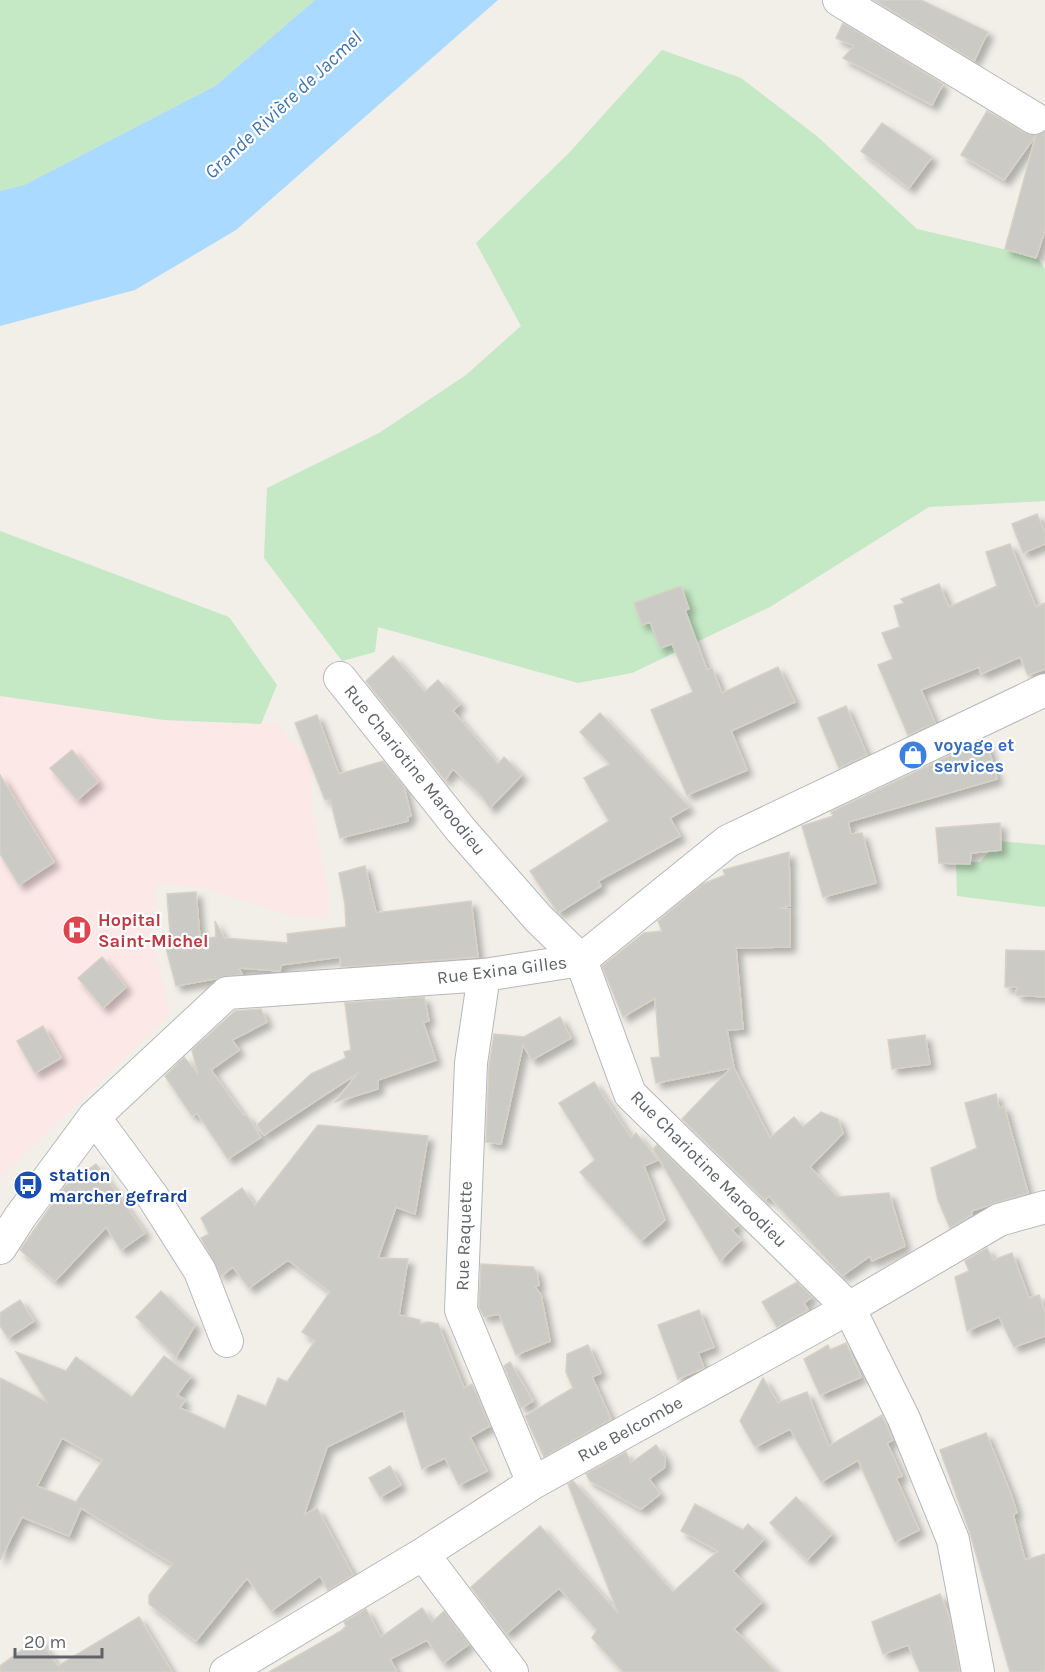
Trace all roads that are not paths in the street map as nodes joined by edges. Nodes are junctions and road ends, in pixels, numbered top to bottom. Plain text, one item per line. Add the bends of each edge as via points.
1 (839, 0) edge
2 (1034, 118) dead end
3 (340, 678) dead end
4 (1045, 690) edge
5 (581, 960) junction
6 (484, 975) junction
7 (94, 1117) junction
8 (1045, 1207) edge
9 (0, 1248) edge
10 (849, 1308) junction
11 (227, 1341) dead end
12 (533, 1483) junction
13 (423, 1554) junction
14 (226, 1672) edge
15 (512, 1672) edge
16 (978, 1672) edge

1 - 2 street
3 - 5 street, Rue Chariotine Maroodieu via 461,830 538,918
4 - 5 street, Rue Exina Gilles via 728,841
5 - 6 street, Rue Exina Gilles
5 - 10 street, Rue Chariotine Maroodieu via 630,1094
6 - 7 street, Rue Exina Gilles via 227,993
6 - 12 street, Rue Raquette via 471,1063 461,1310
7 - 9 street, Rue Exina Gilles
7 - 11 street via 153,1197 200,1271
8 - 10 street, Rue Belcombe via 999,1220
10 - 12 street, Rue Belcombe
10 - 16 street, Rue Chariotine Maroodieu via 904,1419 953,1540
12 - 13 street, Rue Belcombe
13 - 14 street, Rue Belcombe
13 - 15 street

